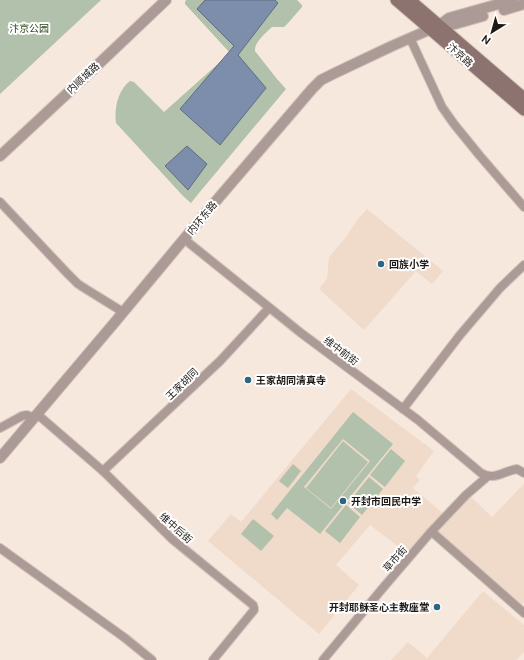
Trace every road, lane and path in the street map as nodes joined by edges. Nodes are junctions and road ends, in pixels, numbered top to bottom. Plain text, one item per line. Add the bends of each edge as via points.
1 (166, 0) edge
2 (396, 0) edge
3 (410, 0) edge
4 (513, 0) edge
5 (524, 4) edge
6 (435, 27) junction
7 (410, 38) junction
8 (524, 98) edge
9 (524, 110) edge
10 (0, 156) edge
11 (0, 202) edge
12 (524, 207) edge
13 (184, 239) junction
14 (524, 265) edge
15 (269, 308) junction
16 (123, 312) junction
17 (402, 409) junction
18 (36, 416) junction
19 (0, 428) edge
20 (0, 458) edge
21 (103, 471) junction
22 (524, 473) edge
23 (488, 476) junction
24 (432, 532) junction
25 (0, 548) edge
26 (524, 613) edge
27 (152, 660) edge
28 (213, 660) edge
29 (323, 660) edge

1 - 10 street, 内顺城路
2 - 6 main road, 汴京路
3 - 6 main road, 汴京路
4 - 6 street, 内环东路 via 449,18
5 - 6 street, 内环东路 via 455,24
6 - 7 street, 内环东路
6 - 8 main road, 汴京路
6 - 9 main road, 汴京路
7 - 12 street via 442,107
7 - 13 street, 内环东路 via 322,80 290,113
11 - 16 street via 78,284
13 - 15 street, 维中前街
13 - 16 street, 内环东路
14 - 17 street via 460,335
15 - 17 street, 维中前街
15 - 21 street, 王家胡同 via 220,362
16 - 18 street, 内环东路
17 - 23 street, 维中前街
18 - 19 street via 22,416
18 - 20 street, 内环东路
18 - 21 street, 维中后街
21 - 28 street, 维中后街 via 172,539 253,605 254,610
22 - 23 street via 517,469
23 - 24 street, 草市街 via 466,495
24 - 26 street
24 - 29 street, 草市街
25 - 27 street

